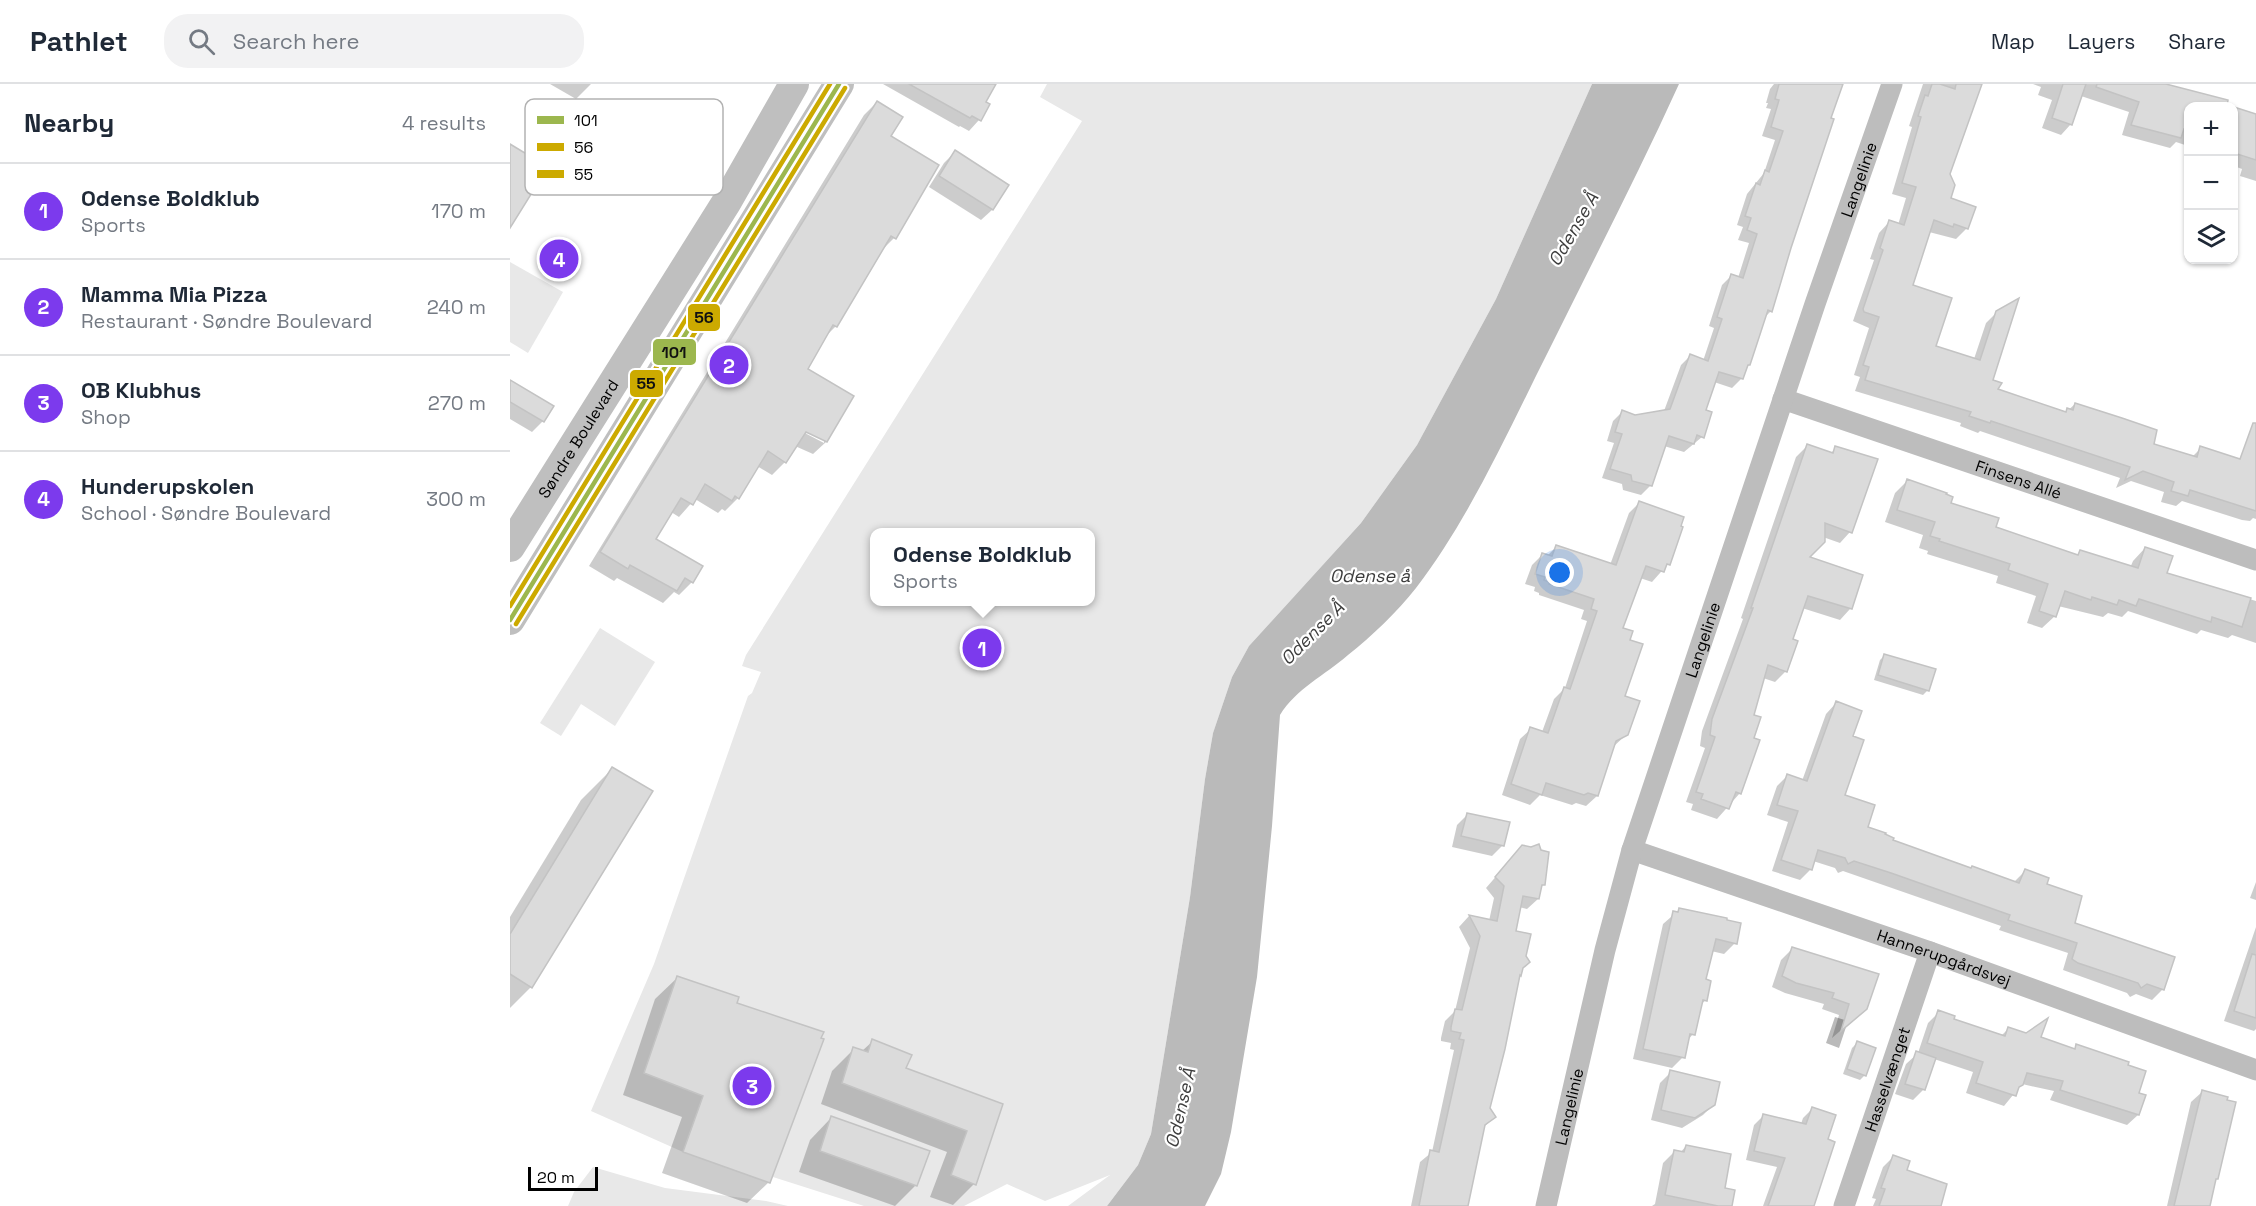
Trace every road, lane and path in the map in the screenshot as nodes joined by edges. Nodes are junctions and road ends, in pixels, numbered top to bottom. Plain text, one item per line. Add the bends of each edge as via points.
1 (794, 84) edge
2 (839, 84) edge
3 (1892, 84) edge
4 (1783, 399) junction
5 (510, 547) edge
6 (2256, 560) edge
7 (510, 620) edge
8 (1632, 850) junction
9 (1930, 952) junction
10 (2256, 1070) edge
11 (1546, 1206) edge
12 (1844, 1206) edge

1 - 5 street, Søndre Boulevard via 726,203
2 - 7 street
3 - 4 street, Langelinie
4 - 6 street, Finsens Allé
4 - 8 street, Langelinie
8 - 9 street, Hannerupgårdsvej
8 - 11 street, Langelinie
9 - 10 street, Hannerupgårdsvej
9 - 12 street, Hasselvænget

